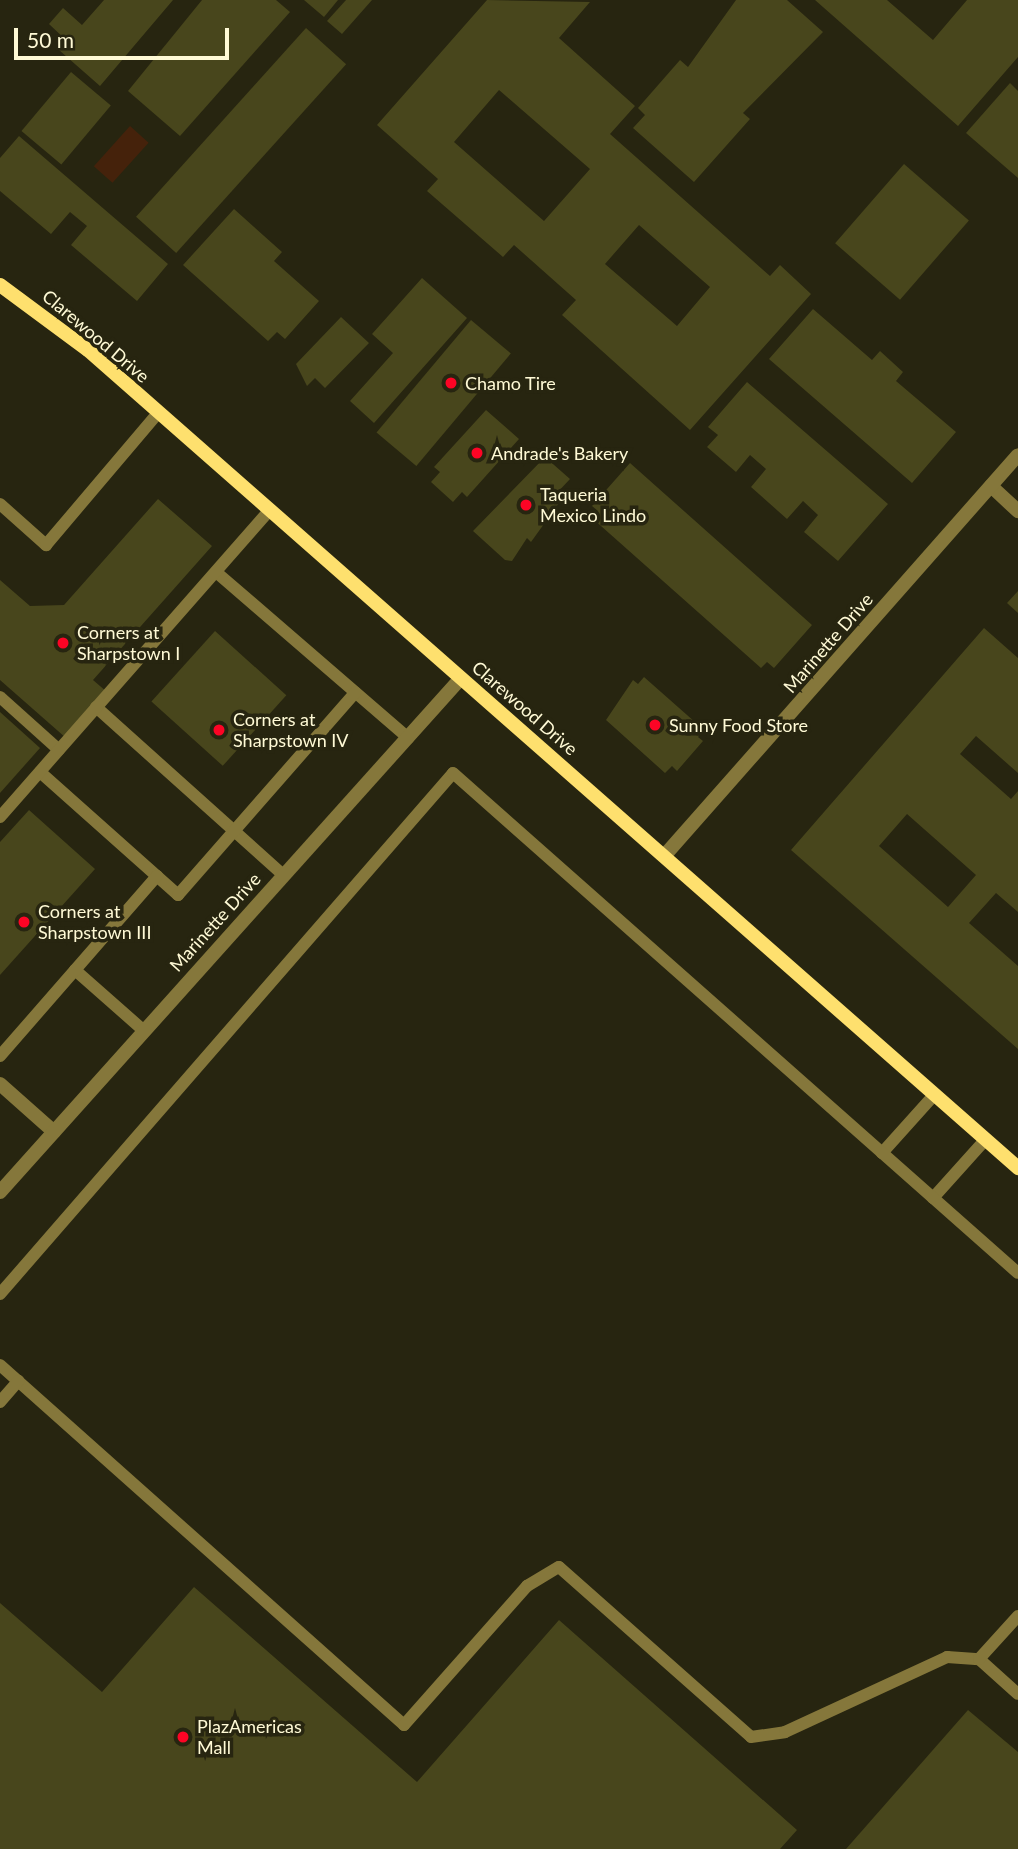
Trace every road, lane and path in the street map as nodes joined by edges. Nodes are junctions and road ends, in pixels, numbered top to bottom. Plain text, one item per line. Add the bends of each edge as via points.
1 (0, 285) edge
2 (158, 413) junction
3 (1018, 455) edge
4 (991, 486) junction
5 (0, 504) edge
6 (270, 511) junction
7 (1018, 511) edge
8 (216, 572) junction
9 (461, 678) junction
10 (355, 693) junction
11 (0, 698) edge
12 (96, 707) junction
13 (408, 738) junction
14 (59, 750) junction
15 (40, 772) junction
16 (0, 817) edge
17 (233, 832) junction
18 (665, 855) junction
19 (283, 875) junction
20 (157, 876) junction
21 (75, 970) junction
22 (143, 1030) junction
23 (0, 1056) edge
24 (0, 1084) edge
25 (935, 1094) junction
26 (54, 1132) junction
27 (986, 1139) junction
28 (882, 1153) junction
29 (1018, 1168) edge
30 (0, 1192) edge
31 (933, 1198) junction
32 (1018, 1273) edge
33 (0, 1294) edge
34 (0, 1365) edge
35 (18, 1381) junction
36 (0, 1402) edge
37 (1018, 1616) edge
38 (979, 1659) junction
39 (1018, 1694) edge

1 - 2 street, Clarewood Drive
2 - 5 lane via 46,545
2 - 6 street, Clarewood Drive
3 - 4 street, Marinette Drive
4 - 7 street
4 - 18 street, Marinette Drive
6 - 8 lane
6 - 9 street, Clarewood Drive
8 - 10 lane
8 - 12 lane
9 - 13 street, Marinette Drive
9 - 18 street, Clarewood Drive
10 - 13 lane
10 - 17 lane
11 - 14 lane
12 - 14 lane
12 - 17 lane
13 - 19 street, Marinette Drive
14 - 15 lane
15 - 16 lane
15 - 20 lane
17 - 19 lane
17 - 20 lane via 178,895
18 - 25 street, Clarewood Drive
19 - 22 street, Marinette Drive
20 - 21 lane
21 - 22 lane
21 - 23 lane
22 - 26 street, Marinette Drive
24 - 26 street
25 - 27 street, Clarewood Drive
25 - 28 lane
26 - 30 street, Marinette Drive
27 - 29 street, Clarewood Drive
27 - 31 lane
28 - 31 lane
28 - 33 lane via 453,773
31 - 32 lane
34 - 35 lane
35 - 36 lane
35 - 38 lane via 404,1726 527,1586 559,1567 751,1737 785,1732 947,1657
37 - 38 lane
38 - 39 lane

